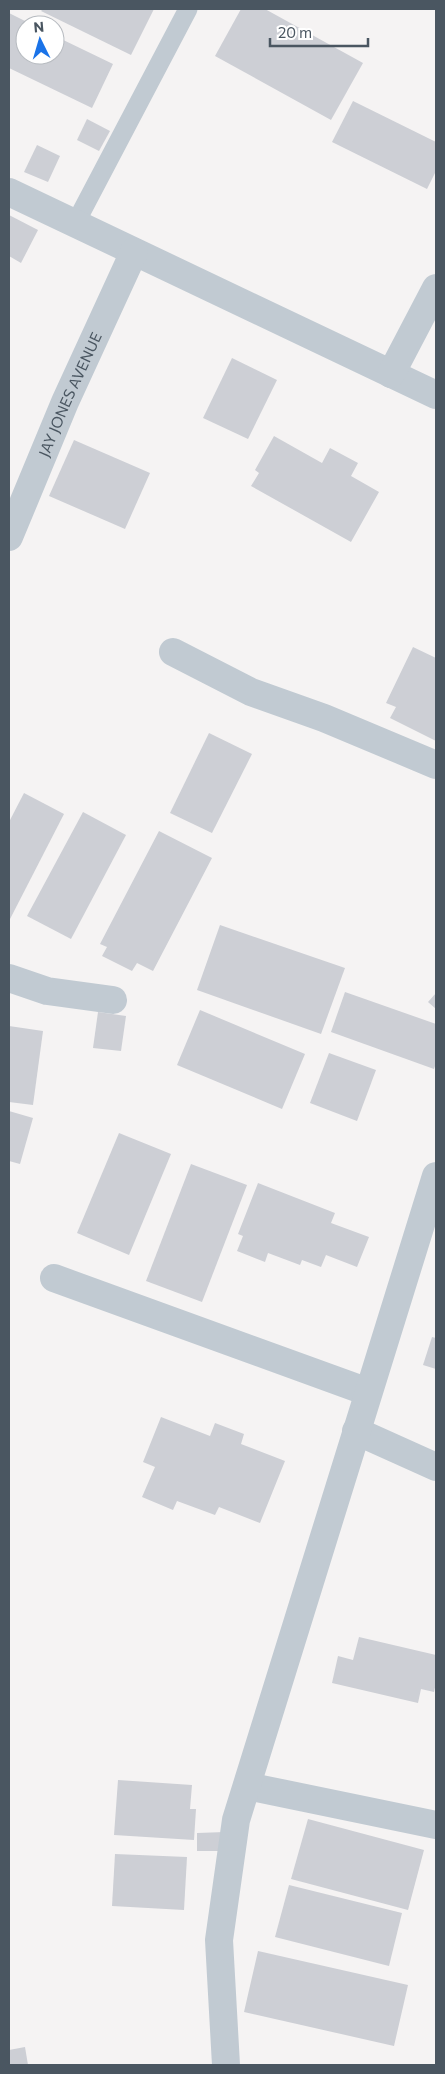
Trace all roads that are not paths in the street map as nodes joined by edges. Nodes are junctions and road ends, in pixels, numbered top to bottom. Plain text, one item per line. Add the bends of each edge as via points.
1 (188, 9) edge
2 (9, 192) edge
3 (75, 224) junction
4 (134, 252) junction
5 (436, 288) edge
6 (391, 374) junction
7 (436, 395) edge
8 (9, 537) edge
9 (173, 652) dead end
10 (436, 765) edge
11 (9, 978) edge
12 (113, 1000) dead end
13 (436, 1176) edge
14 (54, 1278) dead end
15 (368, 1392) junction
16 (356, 1431) junction
17 (436, 1467) edge
18 (247, 1786) junction
19 (436, 1825) edge
20 (226, 2065) edge

1 - 3 lane
2 - 3 street
3 - 4 street
4 - 6 street
4 - 8 street, JAY JONES AVENUE via 65,402
5 - 6 street
6 - 7 street
9 - 10 street via 251,692 324,718
11 - 12 street via 48,991
13 - 15 street
14 - 15 street
15 - 16 street
16 - 17 street
16 - 18 street
18 - 19 street
18 - 20 street via 236,1820 219,1940

